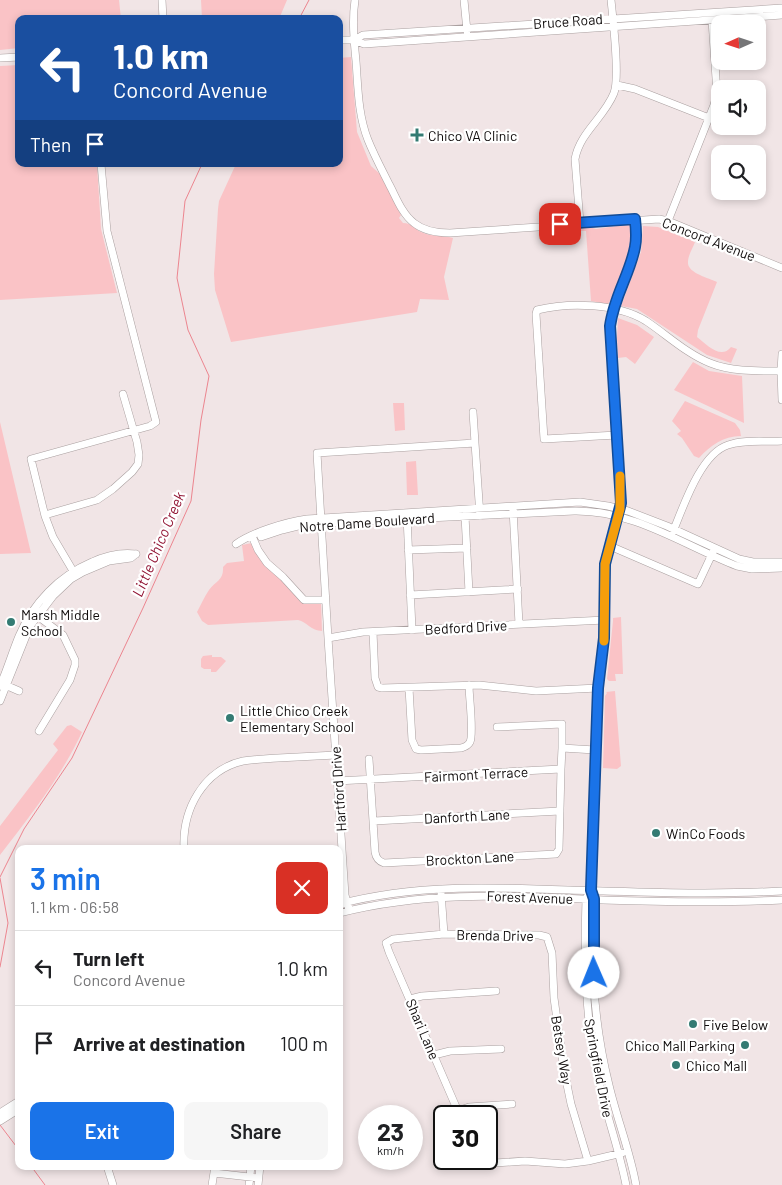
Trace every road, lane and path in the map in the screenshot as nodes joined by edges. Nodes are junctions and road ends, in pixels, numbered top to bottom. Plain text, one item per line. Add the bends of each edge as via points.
1 (162, 0) edge
2 (355, 0) edge
3 (464, 0) edge
4 (612, 0) edge
5 (782, 8) edge
6 (163, 15) edge
7 (782, 15) edge
8 (766, 16) edge
9 (613, 18) junction
10 (711, 20) edge
11 (613, 27) junction
12 (466, 28) junction
13 (467, 37) junction
14 (343, 40) edge
15 (354, 40) junction
16 (15, 57) edge
17 (0, 58) edge
18 (715, 70) edge
19 (616, 84) junction
20 (709, 118) junction
21 (101, 167) edge
22 (635, 219) junction
23 (668, 221) junction
24 (580, 223) junction
25 (782, 268) edge
26 (613, 309) junction
27 (782, 354) edge
28 (781, 371) edge
29 (123, 394) dead end
30 (782, 400) edge
31 (473, 412) dead end
32 (133, 430) junction
33 (617, 435) junction
34 (782, 441) edge
35 (475, 443) junction
36 (513, 510) junction
37 (479, 512) junction
38 (620, 512) junction
39 (45, 515) junction
40 (407, 516) junction
41 (466, 516) junction
42 (321, 521) junction
43 (672, 532) junction
44 (610, 546) junction
45 (467, 548) junction
46 (408, 550) junction
47 (713, 552) junction
48 (782, 562) edge
49 (782, 568) edge
50 (74, 574) junction
51 (518, 590) junction
52 (469, 592) junction
53 (410, 595) junction
54 (325, 600) junction
55 (35, 614) junction
56 (605, 620) junction
57 (519, 624) junction
58 (412, 630) junction
59 (373, 632) junction
60 (328, 638) junction
61 (3, 685) edge
62 (469, 685) junction
63 (409, 688) junction
64 (598, 688) junction
65 (18, 691) dead end
66 (0, 701) edge
67 (497, 727) dead end
68 (39, 731) dead end
69 (562, 748) junction
70 (595, 750) junction
71 (336, 755) junction
72 (369, 759) dead end
73 (561, 769) junction
74 (371, 779) junction
75 (337, 781) junction
76 (560, 812) junction
77 (374, 821) junction
78 (184, 845) edge
79 (341, 845) edge
80 (343, 866) edge
81 (441, 888) junction
82 (591, 890) junction
83 (782, 891) edge
84 (441, 896) junction
85 (586, 899) junction
86 (594, 899) junction
87 (782, 900) edge
88 (343, 903) edge
89 (349, 910) junction
90 (343, 912) edge
91 (444, 934) junction
92 (547, 937) joint
93 (386, 942) joint
94 (496, 991) dead end
95 (410, 999) junction
96 (501, 1049) dead end
97 (434, 1055) junction
98 (15, 1104) edge
99 (512, 1104) dead end
100 (455, 1105) edge
101 (498, 1105) edge
102 (5, 1113) edge
103 (0, 1121) edge
104 (627, 1152) junction
105 (618, 1154) junction
106 (588, 1161) junction
107 (498, 1163) edge
108 (107, 1170) edge
109 (215, 1170) edge
110 (219, 1170) edge
111 (251, 1170) edge
112 (250, 1177) junction
113 (258, 1181) edge
114 (113, 1185) edge
115 (212, 1185) edge
116 (249, 1185) edge
117 (626, 1185) edge
118 (636, 1185) edge

1 - 6 street
2 - 15 street, Concord Avenue
3 - 12 street
4 - 9 street
5 - 9 street, Bruce Road
7 - 8 street, Bruce Road
9 - 11 street
9 - 12 street, Bruce Road
10 - 11 street, Bruce Road
11 - 13 street, Bruce Road
11 - 19 street
12 - 13 street
12 - 15 street, Bruce Road via 364,35
13 - 15 street, Bruce Road via 364,44
14 - 15 street, Bruce Road
15 - 24 street, Concord Avenue via 359,103 368,140 405,214 414,223 438,232
16 - 17 street
18 - 20 street via 717,93
19 - 20 street
19 - 24 street via 611,99 580,141 577,151
20 - 23 street
21 - 32 street via 107,231 156,422
22 - 23 street, Concord Avenue
22 - 24 street, Concord Avenue
22 - 26 street, Springfield Drive via 635,249
23 - 25 street, Concord Avenue
26 - 28 street via 640,318 711,364 738,370
26 - 33 street, Springfield Drive via 610,341
26 - 33 street via 548,307 537,310 536,314 544,439
27 - 28 street
28 - 30 street
29 - 32 street
31 - 35 street
32 - 39 street via 139,455 138,464 132,472 97,500
32 - 39 street via 31,459
33 - 38 street, Springfield Drive via 622,493
34 - 43 street via 739,442 714,453 703,466
35 - 37 street
35 - 42 street, Hartford Drive via 318,452
36 - 37 street, Notre Dame Boulevard
36 - 38 street, Notre Dame Boulevard
36 - 51 street
37 - 40 street, Notre Dame Boulevard
37 - 41 street, Notre Dame Boulevard
38 - 43 street, Notre Dame Boulevard
38 - 44 street, Springfield Drive
39 - 50 street via 53,537
40 - 41 street, Notre Dame Boulevard
40 - 42 street, Notre Dame Boulevard
40 - 46 street
41 - 45 street
42 - 54 street, Hartford Drive
42 - 54 street, Notre Dame Boulevard via 253,538 267,564 283,576 304,600
43 - 47 street, Notre Dame Boulevard
44 - 47 street via 698,584
44 - 56 street, Springfield Drive via 605,564
45 - 46 street
45 - 52 street
46 - 53 street
47 - 48 street, Notre Dame Boulevard via 753,562
47 - 49 street, Notre Dame Boulevard via 737,566
50 - 50 street via 109,561 131,558 136,554 111,554 83,565
50 - 55 street via 53,586
51 - 52 street
51 - 57 street
52 - 53 street
53 - 58 street
54 - 60 street, Hartford Drive
55 - 61 street via 20,635
55 - 68 street via 63,635 75,660 70,680
56 - 57 street, Bedford Drive
56 - 64 street, Springfield Drive
57 - 58 street, Bedford Drive
58 - 59 street, Bedford Drive
59 - 60 street, Bedford Drive
59 - 63 street via 375,683 382,688
60 - 71 street, Hartford Drive
61 - 65 street
61 - 66 street
62 - 63 street
62 - 63 street via 470,744 461,748 421,750 416,749 412,740
62 - 64 street via 536,691
64 - 70 street, Springfield Drive
67 - 69 street via 562,724
69 - 70 street
69 - 73 street
70 - 82 street, Springfield Drive
71 - 75 street, Hartford Drive
71 - 78 street via 242,761 216,773 201,788 190,809
72 - 74 street
73 - 74 street, Fairmont Terrace
73 - 76 street
74 - 75 street, Fairmont Terrace
74 - 77 street
75 - 79 street, Hartford Drive
76 - 77 street, Danforth Lane
76 - 77 street, Brockton Lane via 559,849 556,854 384,863 376,858
80 - 88 street, Hartford Drive
81 - 82 street, Forest Avenue
81 - 84 street, Brenda Drive
81 - 88 street, Forest Avenue
82 - 83 street, Forest Avenue via 695,894
82 - 85 street, Springfield Drive
82 - 86 street, Springfield Drive
84 - 85 street, Forest Avenue
84 - 89 street, Forest Avenue
84 - 91 street, Brenda Drive
85 - 86 street, Forest Avenue
85 - 105 street, Springfield Drive via 584,960 588,1018 598,1079
86 - 87 street, Forest Avenue via 701,903
86 - 104 street, Springfield Drive via 598,1030 608,1084
88 - 89 street, Hartford Drive
89 - 90 street, Forest Avenue
91 - 92 street, Brenda Drive
91 - 93 street, Brenda Drive
92 - 106 street, Betsey Way via 552,953 555,1007 564,1070
93 - 95 street, Shari Lane
94 - 95 street
95 - 97 street, Shari Lane
96 - 97 street via 450,1051
97 - 100 street, Shari Lane
98 - 102 street
99 - 101 street
102 - 103 street
104 - 105 street
104 - 118 street, Springfield Drive
105 - 106 street
105 - 117 street, Springfield Drive
106 - 107 street
108 - 114 street
109 - 115 street
110 - 112 street
111 - 112 street
112 - 113 street
112 - 116 street

